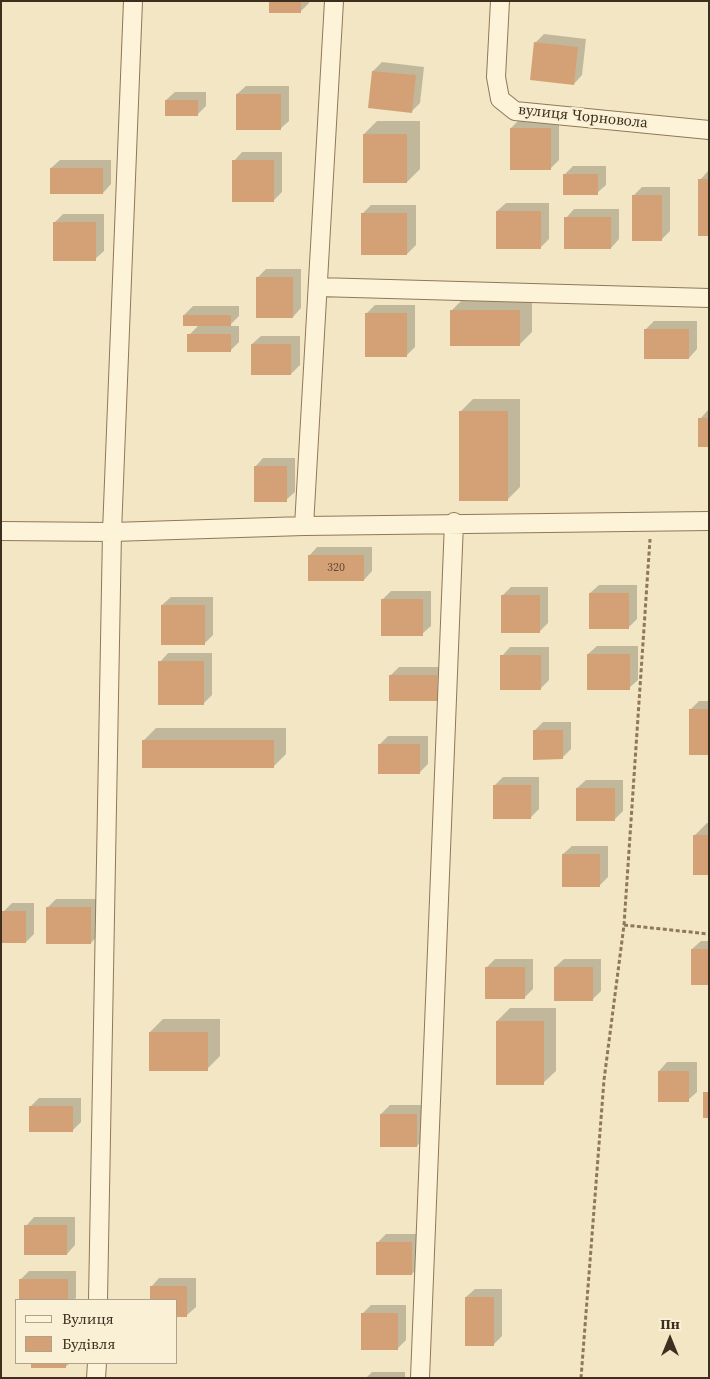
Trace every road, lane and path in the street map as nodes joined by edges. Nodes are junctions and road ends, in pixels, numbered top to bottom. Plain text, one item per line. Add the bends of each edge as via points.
1 (133, 1) edge
2 (334, 1) edge
3 (500, 1) edge
4 (709, 130) edge
5 (318, 288) junction
6 (709, 298) edge
7 (651, 521) junction
8 (709, 521) edge
9 (454, 522) junction
10 (304, 526) junction
11 (1, 531) edge
12 (112, 532) junction
13 (624, 925) junction
14 (709, 934) edge
15 (98, 1299) edge
16 (97, 1364) edge
17 (96, 1378) edge
18 (420, 1378) edge
19 (581, 1378) edge

1 - 12 street
2 - 5 street
3 - 4 street, вулиця Чорновола via 496,77 500,99 515,111
5 - 6 street
5 - 10 street
7 - 8 street
7 - 9 street
7 - 13 path
9 - 10 street
9 - 18 street
10 - 12 street
11 - 12 street
12 - 15 street
13 - 14 path
13 - 19 path via 604,1080
16 - 17 street

